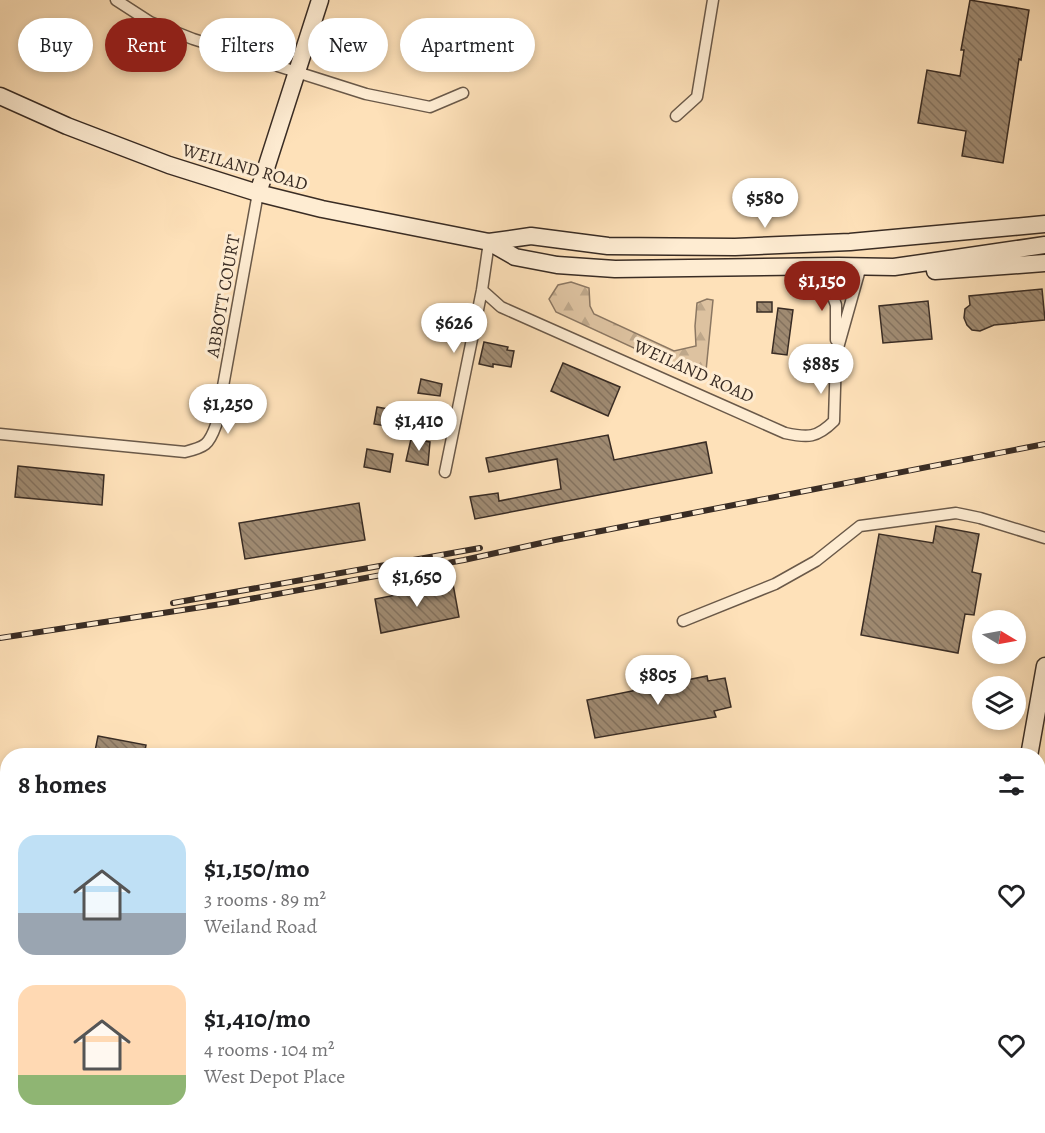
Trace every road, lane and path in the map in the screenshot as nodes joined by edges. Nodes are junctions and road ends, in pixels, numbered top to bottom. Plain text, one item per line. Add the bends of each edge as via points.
1 (116, 0) edge
2 (320, 0) edge
3 (712, 0) edge
4 (297, 72) junction
5 (463, 93) dead end
6 (0, 96) edge
7 (676, 116) dead end
8 (258, 193) junction
9 (1045, 224) edge
10 (489, 242) junction
11 (1045, 245) edge
12 (1045, 263) edge
13 (861, 266) junction
14 (812, 267) junction
15 (482, 290) junction
16 (836, 355) junction
17 (0, 434) edge
18 (445, 472) dead end
19 (1045, 538) edge
20 (683, 621) dead end
21 (1045, 666) edge
22 (1041, 712) edge
23 (1031, 748) edge

1 - 4 street via 150,22
2 - 4 main road
3 - 7 street via 697,97
4 - 5 street via 366,94 430,107
4 - 8 main road
6 - 8 main road, WEILAND ROAD via 170,165
8 - 10 main road, WEILAND ROAD
8 - 17 street, ABBOTT COURT via 216,425 203,448 185,452
9 - 10 main road via 850,242 735,247 608,246 531,236
10 - 14 main road via 515,257 569,266
10 - 15 street
11 - 13 main road via 894,267
12 - 13 main road via 888,275
13 - 14 main road
13 - 16 street, WEILAND ROAD
14 - 16 street, WEILAND ROAD via 836,305
15 - 16 street, WEILAND ROAD via 501,307 779,430 801,436 816,435 834,420
15 - 18 street
19 - 20 street via 956,513 860,526 816,561 775,584
21 - 22 main road
22 - 23 main road

